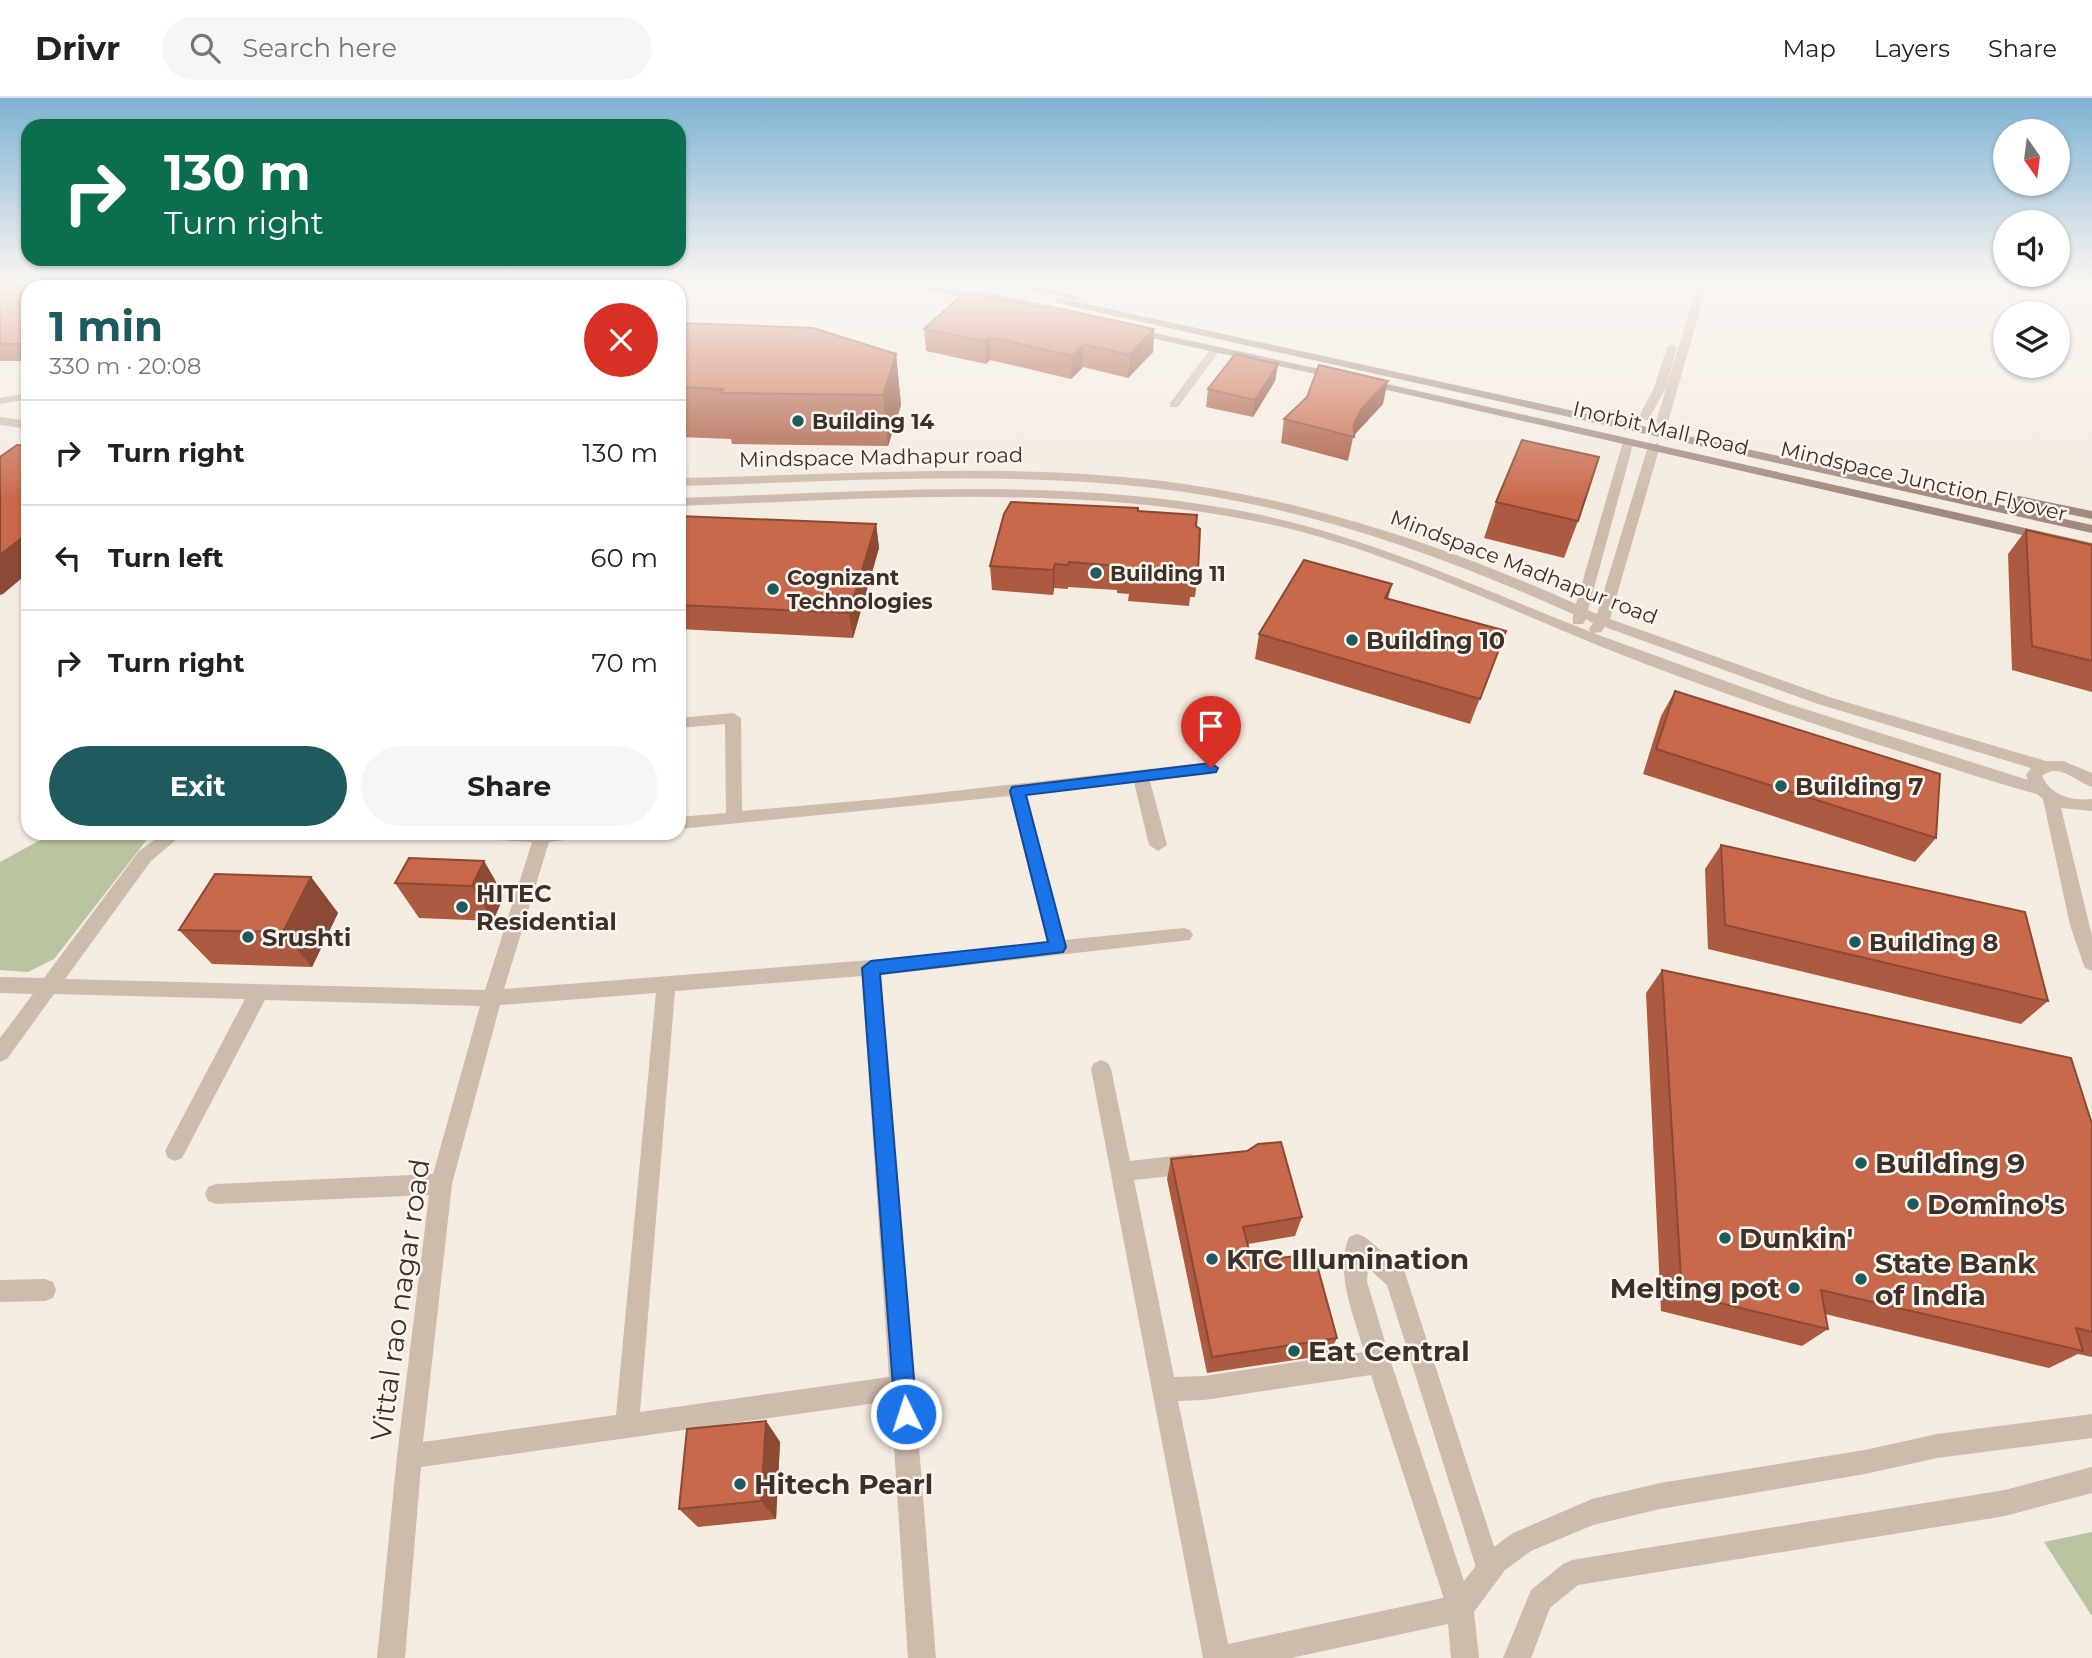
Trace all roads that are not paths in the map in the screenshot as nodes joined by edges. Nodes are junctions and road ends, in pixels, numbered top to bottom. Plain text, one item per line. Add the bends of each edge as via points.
1 (1339, 354) edge
2 (1212, 355) edge
3 (1242, 355) edge
4 (1291, 355) edge
5 (1295, 355) edge
6 (1343, 355) edge
7 (1675, 355) edge
8 (1677, 355) edge
9 (1672, 370) junction
10 (1325, 373) junction
11 (21, 397) edge
12 (0, 401) edge
13 (1174, 405) dead end
14 (1644, 418) junction
15 (0, 421) edge
16 (1661, 422) junction
17 (21, 424) edge
18 (1628, 440) junction
19 (1654, 446) junction
20 (985, 472) junction
21 (1917, 478) junction
22 (686, 482) edge
23 (985, 491) junction
24 (686, 502) edge
25 (1912, 506) junction
26 (2092, 515) edge
27 (2092, 529) edge
28 (2092, 539) edge
29 (2092, 547) edge
30 (1582, 610) junction
31 (1602, 621) junction
32 (1574, 630) junction
33 (1591, 636) junction
34 (686, 722) edge
35 (2045, 766) junction
36 (1211, 768) dead end
37 (2084, 773) edge
38 (1141, 776) junction
39 (2092, 781) edge
40 (1017, 791) junction
41 (2046, 792) junction
42 (2092, 807) edge
43 (734, 818) junction
44 (686, 822) edge
45 (167, 840) edge
46 (541, 840) edge
47 (1158, 845) dead end
48 (1184, 935) dead end
49 (1057, 947) junction
50 (2092, 963) edge
51 (871, 968) junction
52 (666, 984) junction
53 (0, 985) edge
54 (47, 987) junction
55 (259, 992) junction
56 (492, 998) junction
57 (0, 1053) edge
58 (1101, 1069) dead end
59 (175, 1151) dead end
60 (1217, 1162) edge
61 (1121, 1172) junction
62 (442, 1184) junction
63 (216, 1194) dead end
64 (45, 1290) dead end
65 (0, 1291) edge
66 (1379, 1362) junction
67 (904, 1387) junction
68 (1164, 1389) junction
69 (627, 1425) junction
70 (2092, 1426) edge
71 (409, 1456) junction
72 (2092, 1480) edge
73 (1489, 1571) junction
74 (1460, 1608) junction
75 (391, 1658) edge
76 (922, 1658) edge
77 (1217, 1658) edge
78 (1228, 1658) edge
79 (1465, 1658) edge
80 (1517, 1658) edge

1 - 10 main road
2 - 13 street
3 - 10 main road, Inorbit Mall Road
4 - 28 main road, Mindspace Junction Flyover
5 - 27 main road, Mindspace Junction Flyover
6 - 14 main road, Inorbit Mall Road
7 - 9 street
8 - 9 street
9 - 14 street
9 - 16 street
10 - 18 main road, Inorbit Mall Road
11 - 12 street
14 - 16 main road, Inorbit Mall Road
15 - 17 street
16 - 21 main road, Inorbit Mall Road
18 - 19 main road, Inorbit Mall Road
18 - 30 street
19 - 25 main road, Inorbit Mall Road
19 - 31 street
20 - 22 street, Mindspace Madhapur road
20 - 23 street, Mindspace Madhapur road
20 - 30 street, Mindspace Madhapur road via 1116,479 1223,495 1357,525 1482,568
21 - 25 main road
21 - 26 main road, Inorbit Mall Road
23 - 24 street, Mindspace Madhapur road
23 - 32 street, Mindspace Madhapur road via 1178,503 1266,520 1432,569
25 - 29 main road, Inorbit Mall Road
30 - 31 street, Mindspace Madhapur road
30 - 32 street
31 - 33 street
31 - 35 street, Mindspace Madhapur road via 1760,679
32 - 33 street, Mindspace Madhapur road
33 - 41 street, Mindspace Madhapur road via 1727,689 1975,773
34 - 43 street via 733,718
35 - 37 street, Mindspace Madhapur road
35 - 41 street via 2034,775
36 - 38 street
37 - 39 street
38 - 40 street
38 - 47 street
40 - 43 street
40 - 49 street
41 - 42 street, Mindspace Madhapur road via 2060,802
41 - 50 street
43 - 44 street
45 - 54 street via 145,856
46 - 56 street, Vittal rao nagar road
48 - 49 street
49 - 51 street
51 - 52 street
51 - 67 street
52 - 56 street
52 - 69 street
53 - 54 street
54 - 55 street
54 - 57 street
55 - 56 street
55 - 59 street
56 - 62 street, Vittal rao nagar road
58 - 61 street
60 - 61 street
61 - 68 street
62 - 63 street
62 - 71 street, Vittal rao nagar road
64 - 65 street
66 - 68 street via 1204,1388
66 - 73 street via 1356,1282 1357,1245 1396,1278
66 - 74 street
67 - 69 street
67 - 76 street
68 - 77 street
69 - 71 street
70 - 73 street via 1937,1446 1660,1496 1561,1523 1522,1542
71 - 75 street, Vittal rao nagar road
72 - 80 street via 2004,1503 1573,1573 1540,1599
73 - 74 street
74 - 78 street
74 - 79 street

